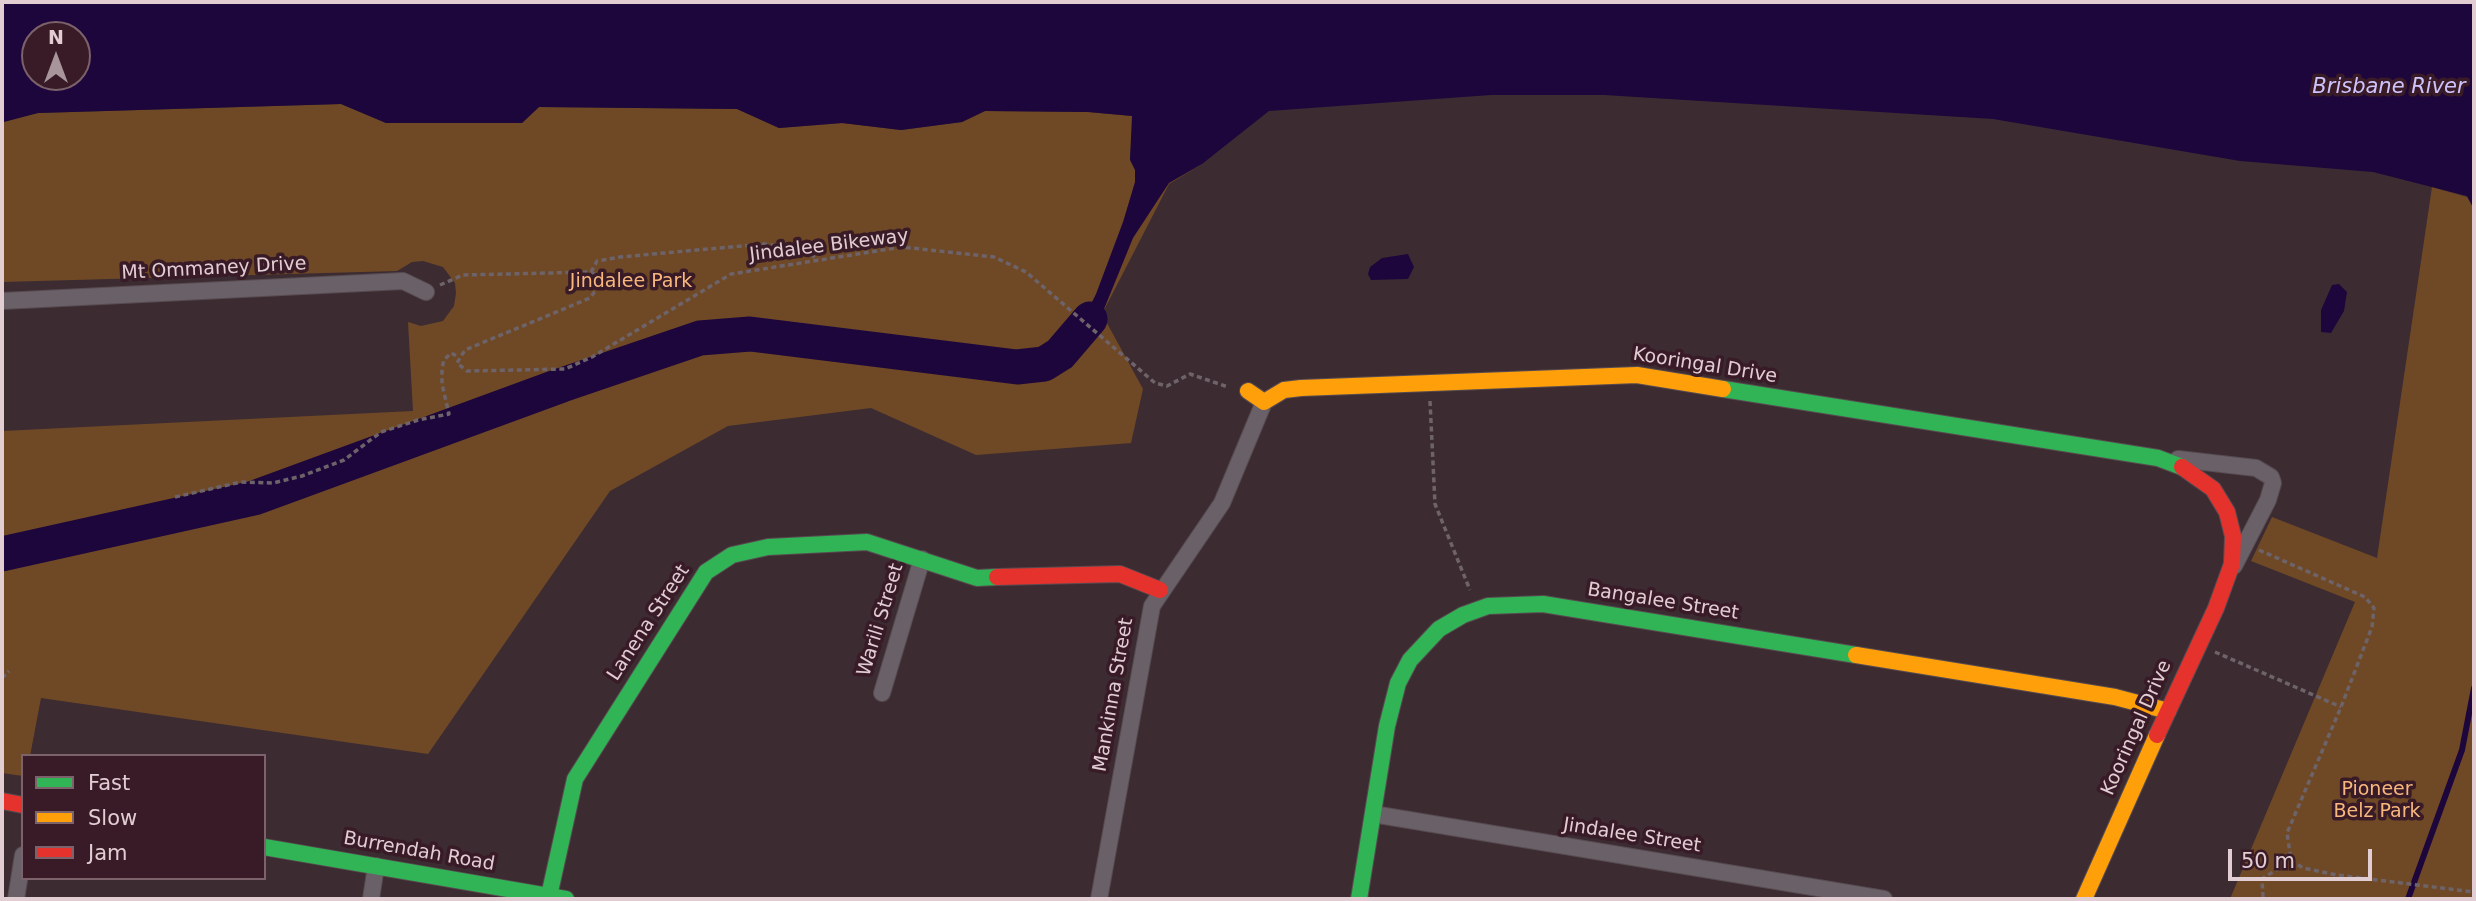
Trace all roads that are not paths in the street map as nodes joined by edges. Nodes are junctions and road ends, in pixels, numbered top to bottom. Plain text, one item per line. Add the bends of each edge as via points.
1 (426, 292) road end
2 (2, 300) edge
3 (1248, 391) road end
4 (1264, 402) junction
5 (2158, 458) junction
6 (922, 559) junction
7 (2230, 574) junction
8 (1160, 590) junction
9 (882, 693) dead end
10 (2168, 711) junction
11 (2, 802) edge
12 (21, 805) edge
13 (1373, 814) junction
14 (266, 847) edge
15 (376, 866) junction
16 (21, 868) edge
17 (549, 896) junction
18 (16, 899) edge
19 (371, 899) edge
20 (566, 899) edge
21 (1099, 899) edge
22 (1359, 899) edge
23 (1884, 899) edge
24 (2084, 899) edge

1 - 2 street, Mt Ommaney Drive via 403,282
3 - 4 street
4 - 5 street, Kooringal Drive via 1292,389 1637,375
4 - 8 street, Mankinna Street via 1222,503
5 - 7 street, Kooringal Drive via 2190,470 2219,497 2233,536
5 - 7 street, Kooringal Drive via 2251,467 2269,474 2273,482 2270,496
6 - 8 street, Lanena Street via 977,578 1120,574
6 - 9 street, Warili Street
6 - 17 street, Lanena Street via 867,542 768,547 732,555 706,572 575,779
7 - 10 street, Kooringal Drive
8 - 21 street, Mankinna Street via 1145,630
10 - 13 street, Bangalee Street via 2115,697 1543,604 1501,603 1439,629 1404,671 1390,711
10 - 24 street, Kooringal Drive
11 - 12 street
13 - 22 street, Bangalee Street
13 - 23 street, Jindalee Street
14 - 15 street, Burrendah Road
15 - 17 street, Burrendah Road
15 - 19 street
16 - 18 street
17 - 20 street, Burrendah Road

